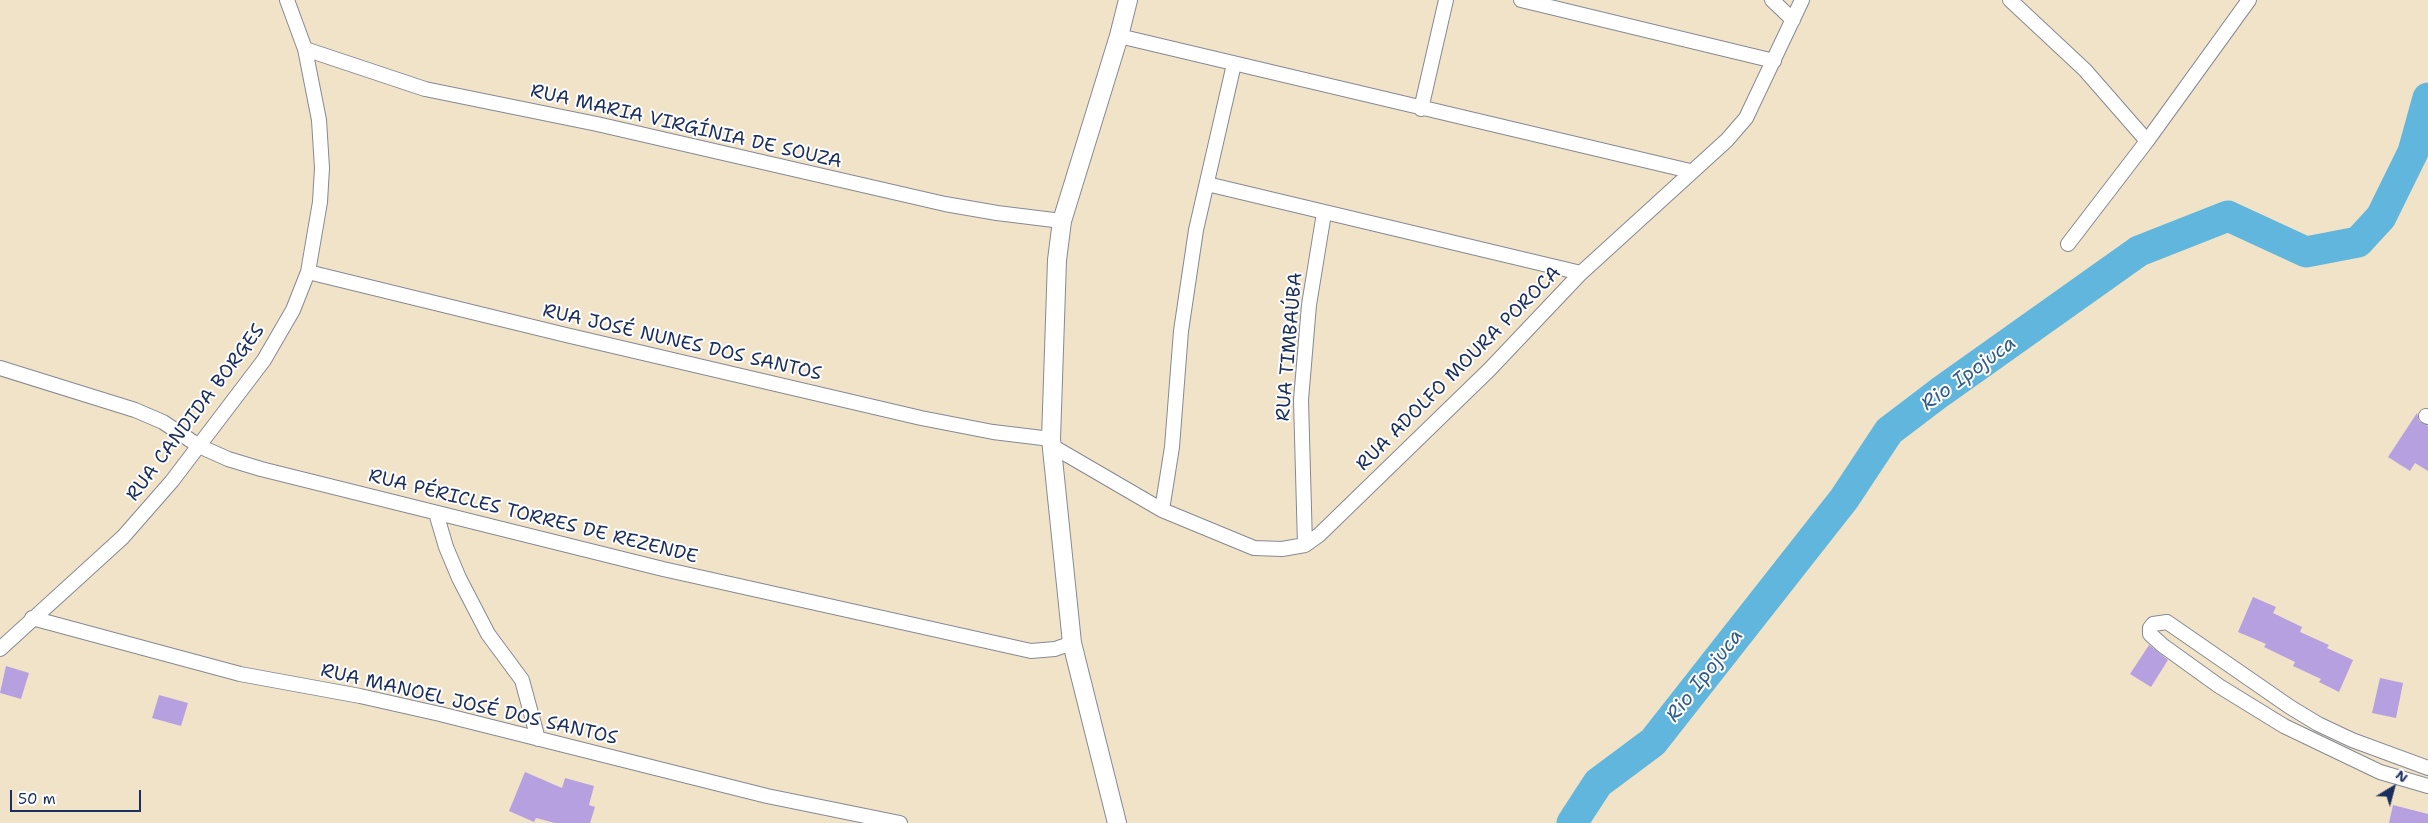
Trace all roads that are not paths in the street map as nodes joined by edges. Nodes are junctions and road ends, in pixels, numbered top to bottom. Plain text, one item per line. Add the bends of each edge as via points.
1 (287, 0) edge
2 (1128, 0) edge
3 (1446, 0) edge
4 (1523, 0) edge
5 (1772, 0) edge
6 (1802, 0) edge
7 (2010, 0) edge
8 (2249, 0) edge
9 (1793, 20) junction
10 (1119, 36) junction
11 (305, 49) junction
12 (1774, 62) junction
13 (1234, 64) junction
14 (1421, 109) junction
15 (2147, 141) junction
16 (1690, 171) junction
17 (1207, 184) junction
18 (1324, 213) junction
19 (1062, 221) junction
20 (2068, 244) dead end
21 (308, 272) junction
22 (1581, 273) junction
23 (0, 368) edge
24 (1051, 443) junction
25 (199, 446) junction
26 (1162, 510) junction
27 (436, 513) junction
28 (1305, 545) junction
29 (32, 618) junction
30 (1072, 643) junction
31 (0, 649) edge
32 (538, 739) junction
33 (2428, 768) edge
34 (2428, 786) edge
35 (900, 823) edge
36 (1117, 823) edge

1 - 11 street, RUA CANDIDA BORGES
2 - 10 street
3 - 14 street
4 - 12 street
5 - 9 street
6 - 9 street, RUA ADOLFO MOURA POROCA
7 - 15 street via 2084,70
8 - 15 street
9 - 12 street, RUA ADOLFO MOURA POROCA
10 - 13 street
10 - 19 street
11 - 19 street, RUA MARIA VIRGÍNIA DE SOUZA via 425,89 597,124 945,204
11 - 21 street, RUA CANDIDA BORGES via 319,120 322,168 320,202
12 - 16 street, RUA ADOLFO MOURA POROCA via 1746,118 1727,140
13 - 14 street
13 - 17 street
14 - 16 street
15 - 20 street
16 - 22 street, RUA ADOLFO MOURA POROCA
17 - 18 street
17 - 26 street via 1196,230 1181,331 1172,447
18 - 22 street
18 - 28 street, RUA TIMBAÚBA via 1309,305 1301,400
19 - 24 street via 1057,260
21 - 24 street, RUA JOSÉ NUNES DOS SANTOS via 921,418
21 - 25 street, RUA CANDIDA BORGES via 278,338
22 - 28 street, RUA ADOLFO MOURA POROCA via 1489,370
23 - 25 street, RUA PÉRICLES TORRES DE REZENDE via 135,410 163,422
24 - 26 street, RUA ADOLFO MOURA POROCA
24 - 30 street
25 - 27 street, RUA PÉRICLES TORRES DE REZENDE via 261,469
25 - 29 street, RUA CANDIDA BORGES via 123,536
26 - 28 street, RUA ADOLFO MOURA POROCA via 1254,548 1282,549
27 - 30 street, RUA PÉRICLES TORRES DE REZENDE via 663,569 1031,651
27 - 32 street via 459,578 488,634 522,680
29 - 31 street, RUA CANDIDA BORGES
29 - 32 street, RUA MANOEL JOSÉ DOS SANTOS via 240,674 360,696
30 - 36 street
32 - 35 street, RUA MANOEL JOSÉ DOS SANTOS via 767,796
33 - 34 street via 2318,724 2167,622 2153,624 2150,628 2150,634 2162,645 2219,686 2284,726 2380,772

